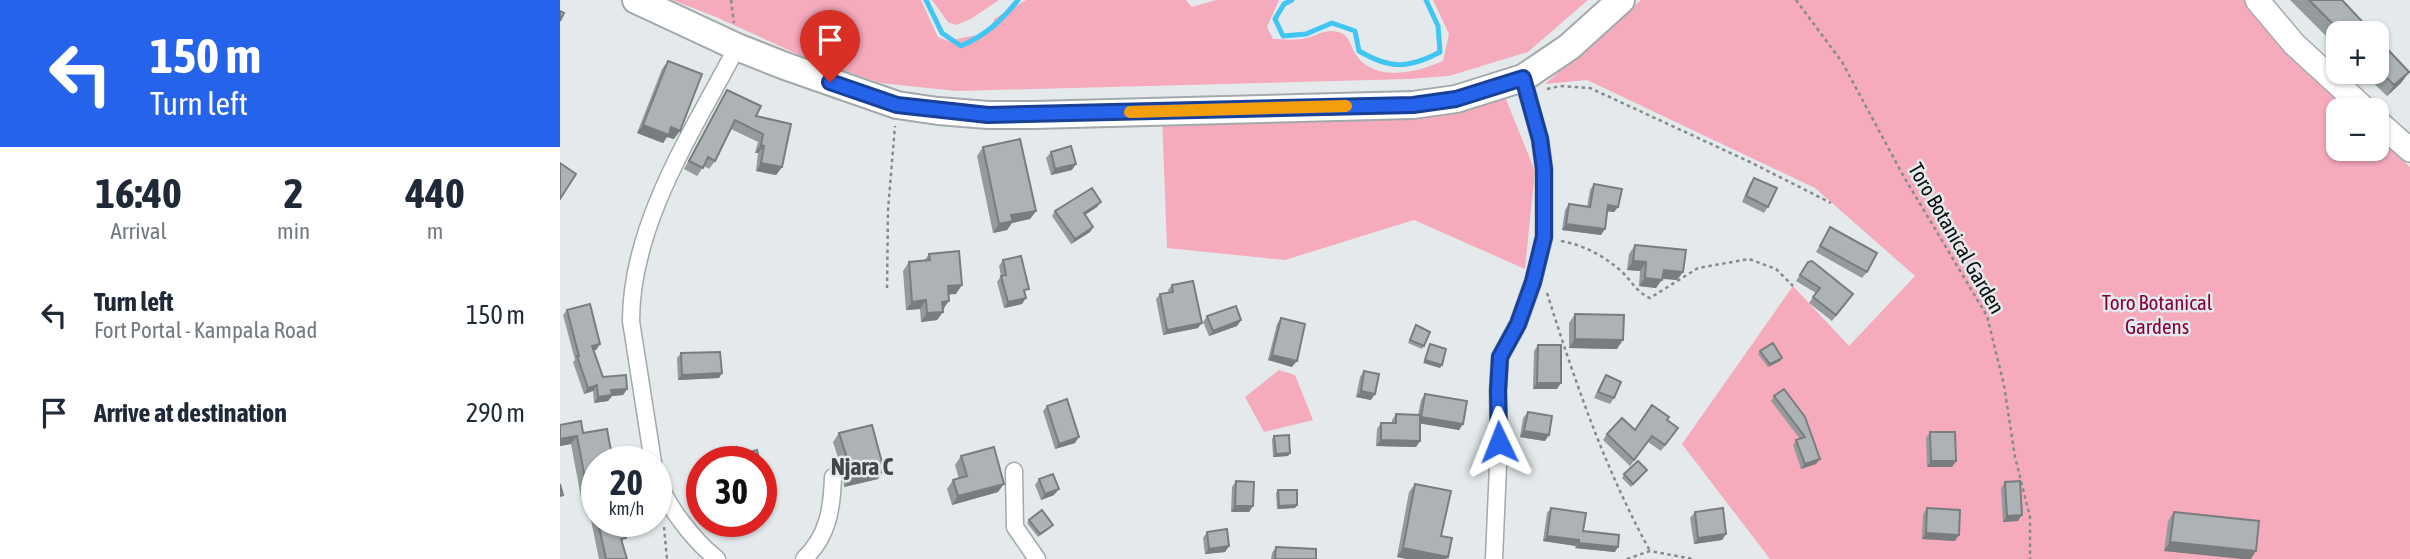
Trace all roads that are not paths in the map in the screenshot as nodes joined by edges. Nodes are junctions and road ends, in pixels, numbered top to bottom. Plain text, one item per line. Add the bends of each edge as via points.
1 (636, 0) edge
2 (1621, 0) edge
3 (2258, 0) edge
4 (737, 47) junction
5 (1525, 88) junction
6 (2353, 98) edge
7 (2389, 131) edge
8 (2410, 150) edge
9 (651, 446) edge
10 (1014, 471) dead end
11 (833, 477) dead end
12 (672, 508) edge
13 (717, 559) edge
14 (804, 559) edge
15 (1037, 559) edge
16 (1494, 559) edge

1 - 4 highway
2 - 5 highway
3 - 6 main road via 2294,44
4 - 5 highway via 897,105 988,115 1413,105
4 - 9 street via 650,217 637,262 631,321
5 - 16 street via 1544,169 1544,237 1518,324 1500,357
7 - 8 main road
10 - 15 street via 1015,527
11 - 14 street via 829,522
12 - 13 street

